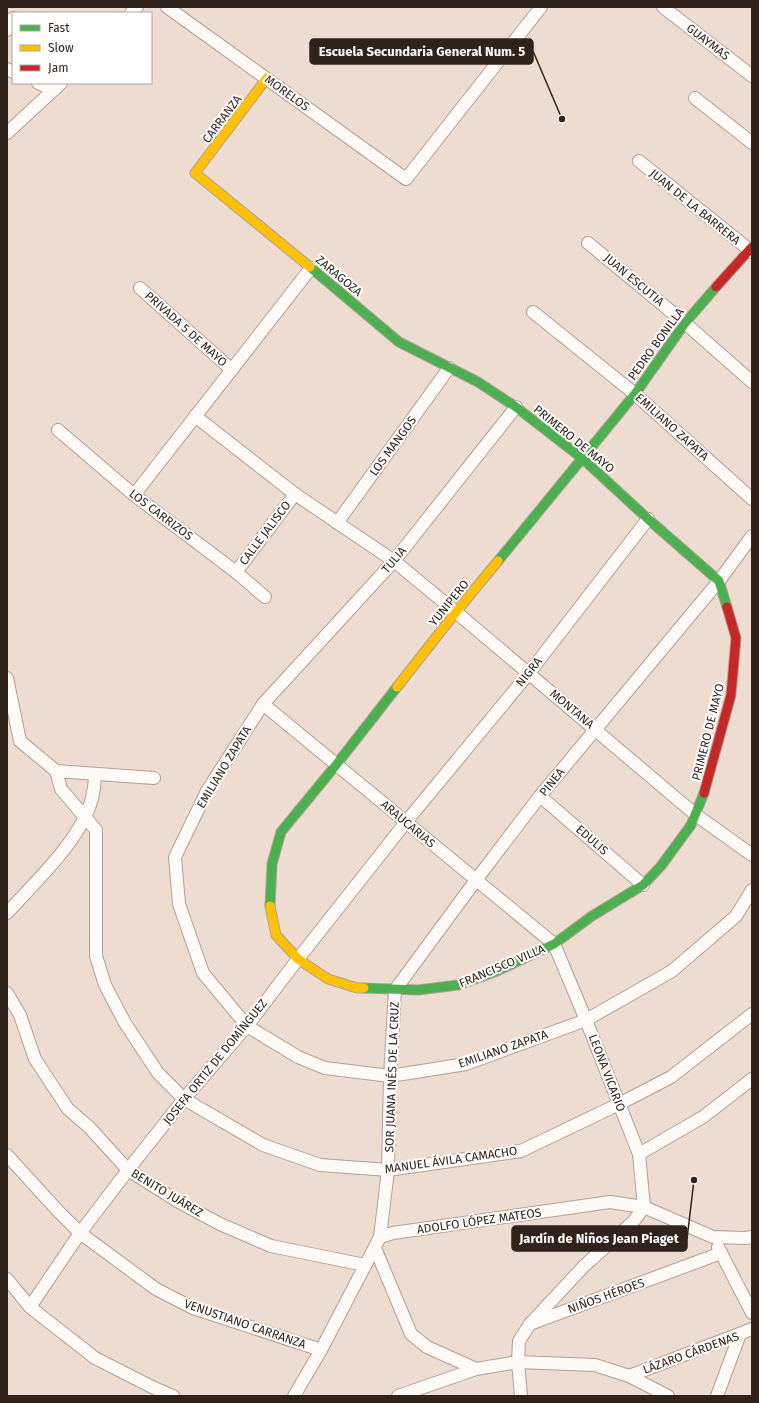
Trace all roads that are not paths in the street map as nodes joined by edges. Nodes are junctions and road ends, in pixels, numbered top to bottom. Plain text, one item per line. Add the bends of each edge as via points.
1 (167, 7) edge
2 (541, 7) edge
3 (664, 7) edge
4 (12, 20) edge
5 (7, 30) edge
6 (752, 76) edge
7 (268, 78) junction
8 (43, 84) edge
9 (57, 87) edge
10 (695, 98) dead end
11 (7, 133) edge
12 (752, 143) edge
13 (639, 161) dead end
14 (195, 173) joint
15 (588, 243) dead end
16 (751, 249) edge
17 (311, 268) junction
18 (140, 288) dead end
19 (533, 312) dead end
20 (685, 323) junction
21 (449, 368) junction
22 (232, 370) junction
23 (478, 382) joint
24 (752, 382) edge
25 (635, 394) junction
26 (516, 407) junction
27 (195, 416) junction
28 (58, 430) dead end
29 (584, 459) junction
30 (295, 494) junction
31 (134, 495) junction
32 (752, 499) edge
33 (648, 519) junction
34 (337, 523) junction
35 (752, 536) edge
36 (394, 561) junction
37 (236, 572) junction
38 (719, 581) junction
39 (265, 597) dead end
40 (456, 612) junction
41 (529, 673) junction
42 (7, 678) edge
43 (263, 704) junction
44 (595, 729) junction
45 (336, 765) junction
46 (56, 771) junction
47 (95, 774) junction
48 (154, 778) dead end
49 (540, 796) junction
50 (696, 814) junction
51 (85, 816) junction
52 (406, 822) junction
53 (752, 855) edge
54 (476, 880) junction
55 (643, 885) junction
56 (752, 890) edge
57 (7, 913) edge
58 (554, 944) junction
59 (298, 958) junction
60 (395, 990) junction
61 (7, 993) edge
62 (752, 1014) edge
63 (586, 1020) junction
64 (247, 1026) junction
65 (390, 1076) junction
66 (752, 1079) edge
67 (184, 1099) junction
68 (619, 1104) junction
69 (639, 1154) junction
70 (7, 1155) edge
71 (128, 1170) junction
72 (388, 1170) junction
73 (644, 1207) junction
74 (80, 1233) junction
75 (380, 1236) junction
76 (713, 1237) junction
77 (752, 1237) edge
78 (375, 1248) junction
79 (721, 1253) junction
80 (365, 1265) junction
81 (7, 1278) edge
82 (30, 1307) junction
83 (752, 1313) edge
84 (530, 1324) junction
85 (752, 1329) edge
86 (740, 1334) junction
87 (321, 1350) junction
88 (518, 1362) junction
89 (476, 1369) junction
90 (629, 1376) junction
91 (174, 1396) edge
92 (294, 1396) edge
93 (398, 1396) edge
94 (521, 1396) edge
95 (668, 1396) edge
96 (717, 1396) edge

1 - 7 street, MORELOS
2 - 7 street, MORELOS via 406,179
3 - 6 street, GUAYMAS
4 - 5 street
7 - 14 street, CARRANZA
8 - 9 street
9 - 11 street
10 - 12 street
13 - 16 street, JUAN DE LA BARRERA
14 - 17 street, ZARAGOZA
15 - 20 street, JUAN ESCUTIA
16 - 20 street, PEDRO BONILLA
17 - 21 street, ZARAGOZA via 399,342
17 - 22 street
18 - 22 street, PRIVADA 5 DE MAYO
19 - 25 street, EMILIANO ZAPATA
20 - 24 street, JUAN ESCUTIA
20 - 25 street, PEDRO BONILLA
21 - 23 street, ZARAGOZA
21 - 34 street, LOS MANGOS
22 - 27 street
23 - 26 street, PRIMERO DE MAYO
25 - 29 street, PEDRO BONILLA
25 - 32 street, EMILIANO ZAPATA
26 - 29 street, PRIMERO DE MAYO
26 - 36 street, TULIA
27 - 30 street, MONTANA
27 - 31 street
28 - 31 street, LOS CARRIZOS
29 - 33 street, PRIMERO DE MAYO
29 - 40 street, YUNIPERO
30 - 34 street, MONTANA
30 - 37 street, CALLE JALISCO
31 - 37 street, LOS CARRIZOS
33 - 38 street, PRIMERO DE MAYO
33 - 41 street, NIGRA
34 - 36 street, MONTANA
35 - 38 street, PINEA
36 - 40 street, MONTANA
36 - 43 street, TULIA
37 - 39 street, LOS CARRIZOS
38 - 44 street, PINEA
38 - 50 street, PRIMERO DE MAYO via 736,638 731,695
40 - 41 street, MONTANA
40 - 45 street, YUNIPERO
41 - 44 street, MONTANA
41 - 52 street, NIGRA
42 - 46 street via 20,741
43 - 45 street, ARAUCARIAS
43 - 64 street, EMILIANO ZAPATA via 207,791 175,858 179,904 203,973
44 - 49 street, PINEA
44 - 50 street, MONTANA
45 - 52 street, ARAUCARIAS
45 - 59 street, FRANCISCO VILLA via 281,832 272,864 270,905 276,935
46 - 47 street
46 - 51 street, MANUEL ÁVILA CAMACHO via 61,789
47 - 48 street
47 - 51 street via 92,800
49 - 54 street, PINEA
49 - 55 street, EDULIS
50 - 53 street, MONTANA
50 - 55 street, PRIMERO DE MAYO via 661,866
51 - 57 street via 68,846
51 - 67 street, MANUEL ÁVILA CAMACHO via 96,830 96,956 105,985 125,1023 158,1073
52 - 54 street, ARAUCARIAS
52 - 59 street, JOSEFA ORTIZ DE DOMÍNGUEZ
54 - 58 street, ARAUCARIAS
54 - 60 street, PINEA
55 - 58 street, PRIMERO DE MAYO via 592,916
56 - 63 street, EMILIANO ZAPATA via 736,916 672,971
58 - 60 street, FRANCISCO VILLA via 497,971 458,985
58 - 63 street, LEONA VICARIO
59 - 60 street, FRANCISCO VILLA via 328,978 357,988
59 - 64 street, JOSEFA ORTIZ DE DOMÍNGUEZ
60 - 65 street, SOR JUANA INÉS DE LA CRUZ
61 - 71 street, BENITO JUÁREZ via 20,1015 35,1059 68,1108
62 - 68 street, MANUEL ÁVILA CAMACHO via 671,1077
63 - 65 street, EMILIANO ZAPATA via 466,1064
63 - 68 street, LEONA VICARIO
64 - 65 street, EMILIANO ZAPATA via 298,1057 324,1068
64 - 67 street, JOSEFA ORTIZ DE DOMÍNGUEZ
65 - 72 street, SOR JUANA INÉS DE LA CRUZ
66 - 69 street via 703,1117
67 - 71 street, JOSEFA ORTIZ DE DOMÍNGUEZ
67 - 72 street, MANUEL ÁVILA CAMACHO via 263,1145 320,1165
68 - 69 street, LEONA VICARIO
68 - 72 street, MANUEL ÁVILA CAMACHO via 521,1151
69 - 73 street, LEONA VICARIO
70 - 74 street, VENUSTIANO CARRANZA
71 - 74 street, JOSEFA ORTIZ DE DOMÍNGUEZ
71 - 80 street, BENITO JUÁREZ via 186,1206 270,1246
72 - 75 street, SOR JUANA INÉS DE LA CRUZ
73 - 75 street, ADOLFO LÓPEZ MATEOS via 610,1202
73 - 76 street, ADOLFO LÓPEZ MATEOS
73 - 84 street via 633,1222 584,1266
74 - 82 street, JOSEFA ORTIZ DE DOMÍNGUEZ
74 - 87 street, VENUSTIANO CARRANZA via 156,1289 193,1308
75 - 78 street
76 - 77 street, ADOLFO LÓPEZ MATEOS
76 - 79 street
78 - 80 street
78 - 89 street via 411,1334 428,1347
79 - 83 street
79 - 84 street, NIÑOS HÉROES
80 - 87 street
81 - 82 street
82 - 91 street via 95,1358
84 - 88 street via 520,1341
85 - 86 street, LÁZARO CÁRDENAS
86 - 90 street, LÁZARO CÁRDENAS
86 - 96 street
87 - 92 street
88 - 89 street
88 - 90 street via 595,1365
88 - 94 street
89 - 93 street
90 - 95 street

